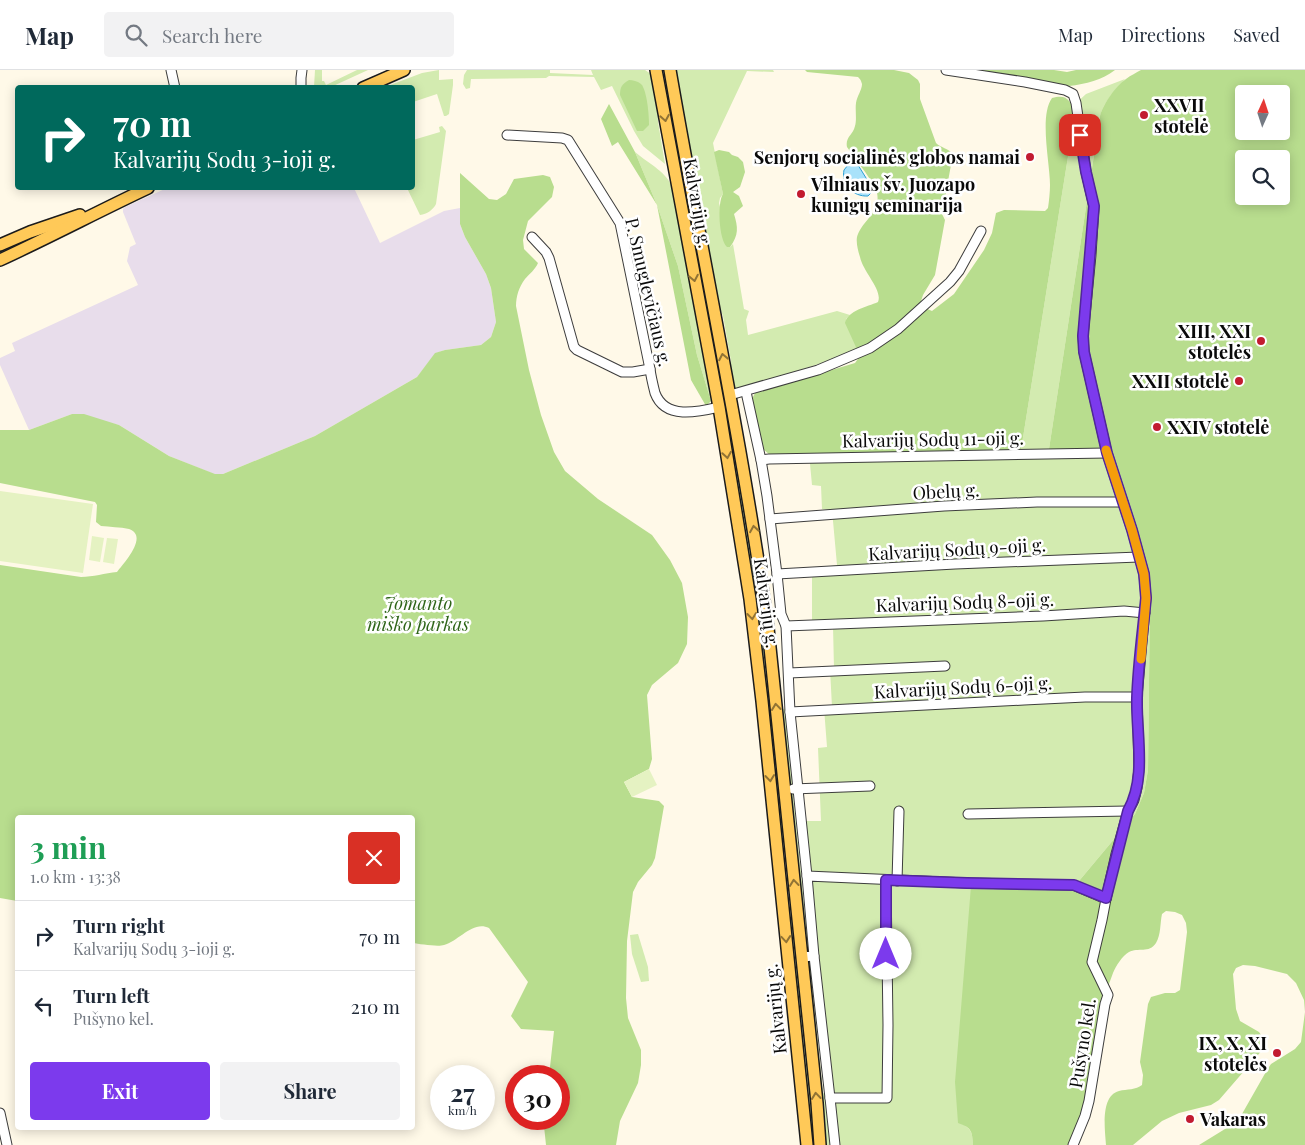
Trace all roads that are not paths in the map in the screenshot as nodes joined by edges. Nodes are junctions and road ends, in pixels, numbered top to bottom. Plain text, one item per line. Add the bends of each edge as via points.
1 (170, 70) edge
2 (302, 70) edge
3 (404, 70) edge
4 (656, 70) edge
5 (670, 70) edge
6 (946, 70) edge
7 (174, 85) edge
8 (301, 85) edge
9 (370, 85) edge
10 (507, 135) dead end
11 (143, 190) edge
12 (114, 203) junction
13 (982, 231) dead end
14 (30, 232) junction
15 (532, 237) dead end
16 (0, 245) edge
17 (34, 245) junction
18 (0, 260) edge
19 (650, 369) junction
20 (746, 392) junction
21 (731, 400) junction
22 (719, 407) junction
23 (1107, 453) junction
24 (761, 460) junction
25 (1123, 502) junction
26 (770, 519) junction
27 (1139, 557) junction
28 (777, 574) junction
29 (1145, 613) junction
30 (786, 626) junction
31 (945, 666) dead end
32 (789, 673) junction
33 (1137, 697) junction
34 (790, 712) junction
35 (870, 786) dead end
36 (798, 788) junction
37 (785, 790) junction
38 (899, 811) dead end
39 (1128, 811) junction
40 (968, 814) dead end
41 (790, 843) junction
42 (776, 844) junction
43 (808, 876) junction
44 (886, 880) junction
45 (897, 881) junction
46 (1106, 898) junction
47 (814, 956) junction
48 (802, 957) junction
49 (830, 1098) junction
50 (0, 1113) edge
51 (7, 1145) edge
52 (806, 1145) edge
53 (820, 1145) edge
54 (835, 1145) edge
55 (1074, 1145) edge

1 - 7 street
2 - 8 street
3 - 9 main road
4 -> 22 main road, Kalvarijų g.
21 -> 5 main road, Kalvarijų g.
6 - 23 street, Pušyno kel. via 1025,82 1073,94 1094,206 1084,352
10 - 19 street, P. Smuglevičiaus g. via 568,140 618,219
11 - 12 main road
12 - 14 main road
12 - 17 main road
13 - 20 street via 950,282 898,329 870,348 818,370
14 - 16 main road
14 - 17 main road
15 - 19 street via 549,258 574,347 622,372
17 - 18 main road
19 - 22 street, P. Smuglevičiaus g. via 655,392 668,408 691,413
20 - 21 street
20 - 24 street
21 - 22 main road
37 -> 21 main road, Kalvarijų g. via 767,618
22 -> 42 main road, Kalvarijų g. via 750,599
23 - 24 street, Kalvarijų Sodų 11-oji g.
23 - 25 street, Pušyno kel.
24 - 26 street
25 - 26 street, Obelų g. via 944,506
25 - 27 street, Pušyno kel.
26 - 28 street
27 - 28 street, Kalvarijų Sodų 9-oji g.
27 - 29 street, Pušyno kel. via 1146,588
28 - 30 street via 780,614
29 - 30 street, Kalvarijų Sodų 8-oji g. via 1124,611
29 - 33 street, Pušyno kel.
30 - 32 street
31 - 32 street
32 - 34 street
33 - 34 street, Kalvarijų Sodų 6-oji g.
33 - 39 street, Pušyno kel. via 1138,788
34 - 36 street
35 - 36 street
36 - 37 street
36 - 43 street
37 - 41 main road, Kalvarijų g.
38 - 45 street
39 - 40 street
39 - 46 street, Pušyno kel.
41 - 42 main road
48 -> 41 main road, Kalvarijų g.
42 -> 52 main road, Kalvarijų g.
43 - 44 street
43 - 47 street
44 - 45 street
44 - 49 street via 887,1098
45 - 46 street via 1074,885
46 - 55 street, Pušyno kel. via 1092,962 1108,996 1090,1101
47 - 48 street
47 - 49 street
53 -> 48 main road, Kalvarijų g.
49 - 54 street
50 - 51 street

